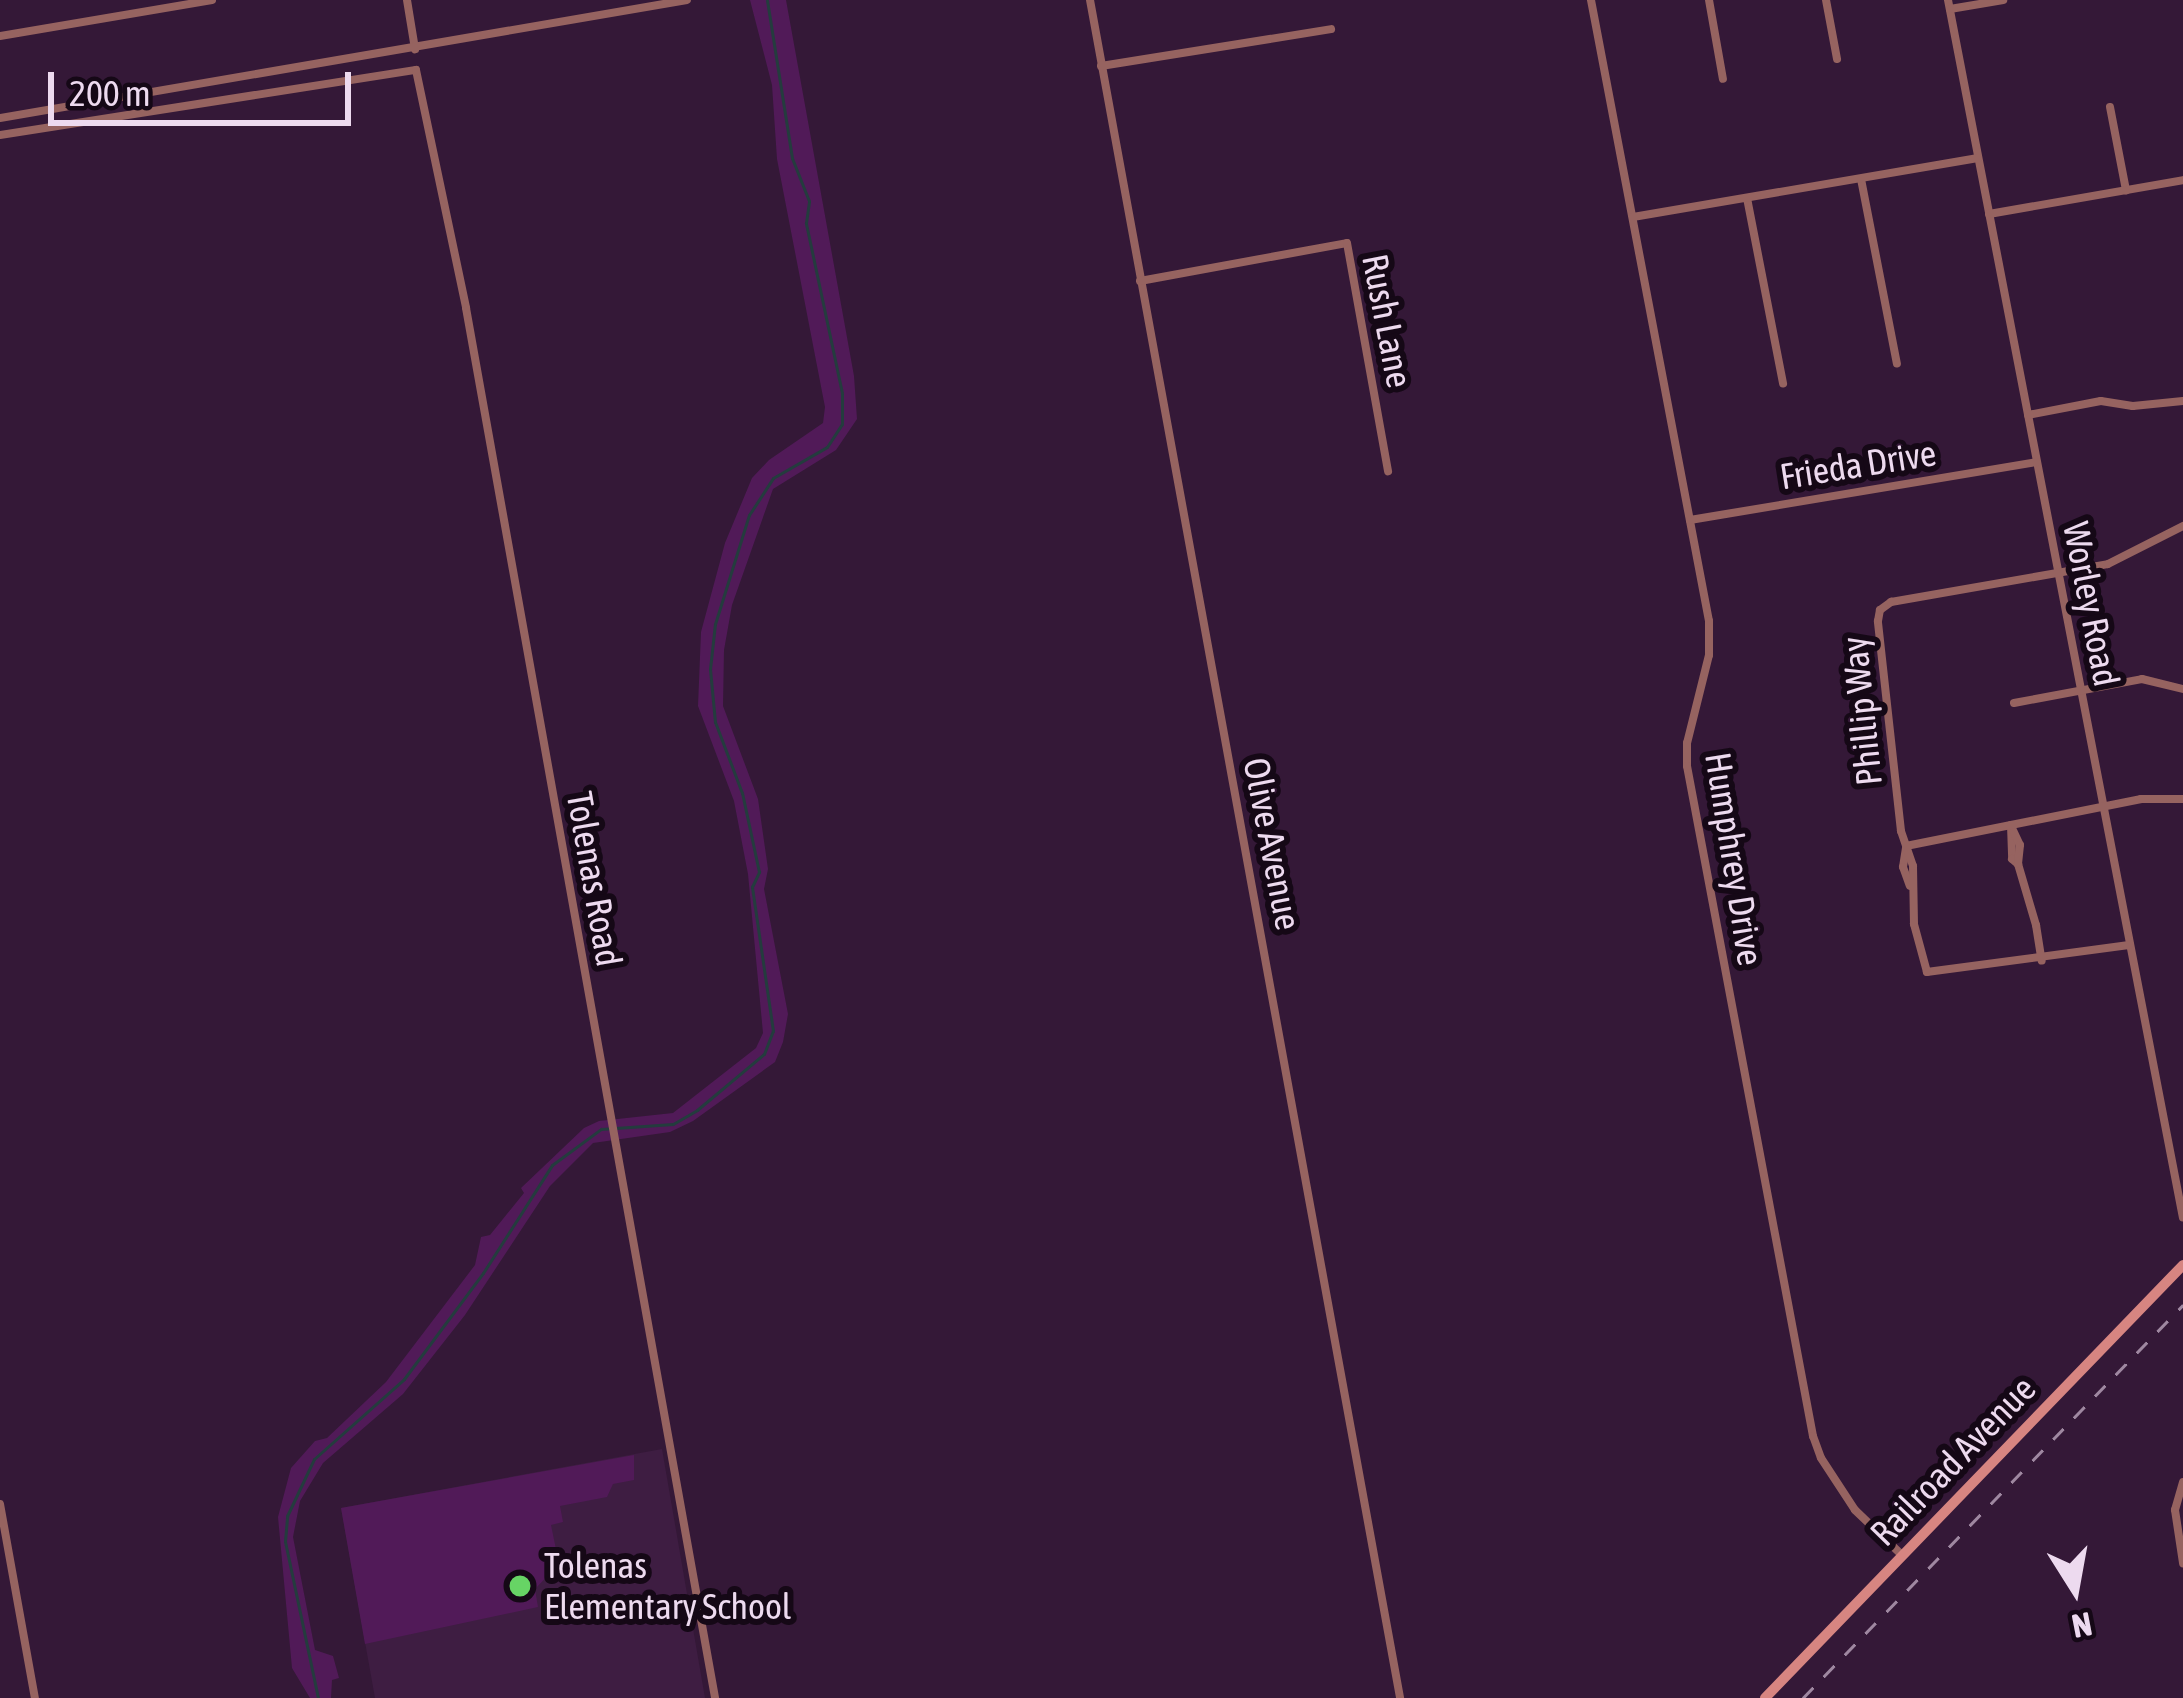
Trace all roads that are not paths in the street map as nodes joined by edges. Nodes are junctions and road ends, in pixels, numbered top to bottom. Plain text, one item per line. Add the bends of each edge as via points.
1 (212, 0) edge
2 (407, 0) edge
3 (687, 0) edge
4 (1090, 0) edge
5 (1591, 0) edge
6 (1709, 0) edge
7 (1826, 0) edge
8 (2003, 0) edge
9 (1949, 5) edge
10 (1331, 29) dead end
11 (0, 36) edge
12 (415, 49) junction
13 (1837, 59) dead end
14 (1101, 66) junction
15 (1723, 79) dead end
16 (2110, 107) dead end
17 (0, 118) edge
18 (0, 135) edge
19 (1978, 158) junction
20 (1861, 179) junction
21 (2183, 180) edge
22 (2126, 190) junction
23 (1747, 199) junction
24 (1989, 214) junction
25 (1633, 218) junction
26 (1140, 281) junction
27 (1897, 364) dead end
28 (1783, 384) dead end
29 (2183, 400) edge
30 (2028, 415) junction
31 (2036, 462) junction
32 (1388, 471) dead end
33 (1690, 520) junction
34 (2183, 526) edge
35 (2058, 574) junction
36 (2183, 689) edge
37 (2081, 690) junction
38 (2014, 703) dead end
39 (2183, 799) edge
40 (2103, 808) junction
41 (2011, 825) junction
42 (1906, 846) junction
43 (2129, 945) junction
44 (2042, 961) junction
45 (2183, 1218) edge
46 (2183, 1265) edge
47 (2183, 1482) edge
48 (0, 1504) edge
49 (1903, 1556) junction
50 (2183, 1562) edge
51 (35, 1698) edge
52 (716, 1698) edge
53 (1400, 1698) edge
54 (1765, 1698) edge

1 - 11 street
2 - 12 street
3 - 12 street
4 - 14 street, Olive Avenue
5 - 25 street, Humphrey Drive
6 - 15 street
7 - 13 street
8 - 9 street
9 - 19 street, Worley Road
10 - 14 street
12 - 17 street
14 - 26 street, Olive Avenue
16 - 22 street
18 - 52 street, Tolenas Road via 416,70 466,308
19 - 20 street
19 - 24 street, Worley Road
20 - 23 street
20 - 27 street
21 - 22 street
22 - 24 street
23 - 25 street
23 - 28 street
24 - 30 street, Worley Road
25 - 33 street, Humphrey Drive
26 - 32 street, Rush Lane via 1347,244
26 - 53 street, Olive Avenue
29 - 30 street via 2101,401
30 - 31 street, Worley Road
31 - 33 street, Frieda Drive
31 - 35 street, Worley Road
33 - 49 street, Humphrey Drive via 1709,655 1687,766 1813,1436 1855,1510
34 - 35 street via 2138,553
35 - 37 street, Worley Road
35 - 42 street, Phillip Way via 1880,610
36 - 37 street via 2142,679
37 - 38 street
37 - 40 street, Worley Road
39 - 40 street
40 - 41 street
40 - 43 street, Worley Road
41 - 42 street
41 - 44 street
42 - 44 street, Phillip Way via 1927,972
43 - 44 street, Phillip Way
43 - 45 street, Worley Road
46 - 49 main road, Railroad Avenue
47 - 50 street via 2176,1510
48 - 51 street
49 - 54 main road, Railroad Avenue

